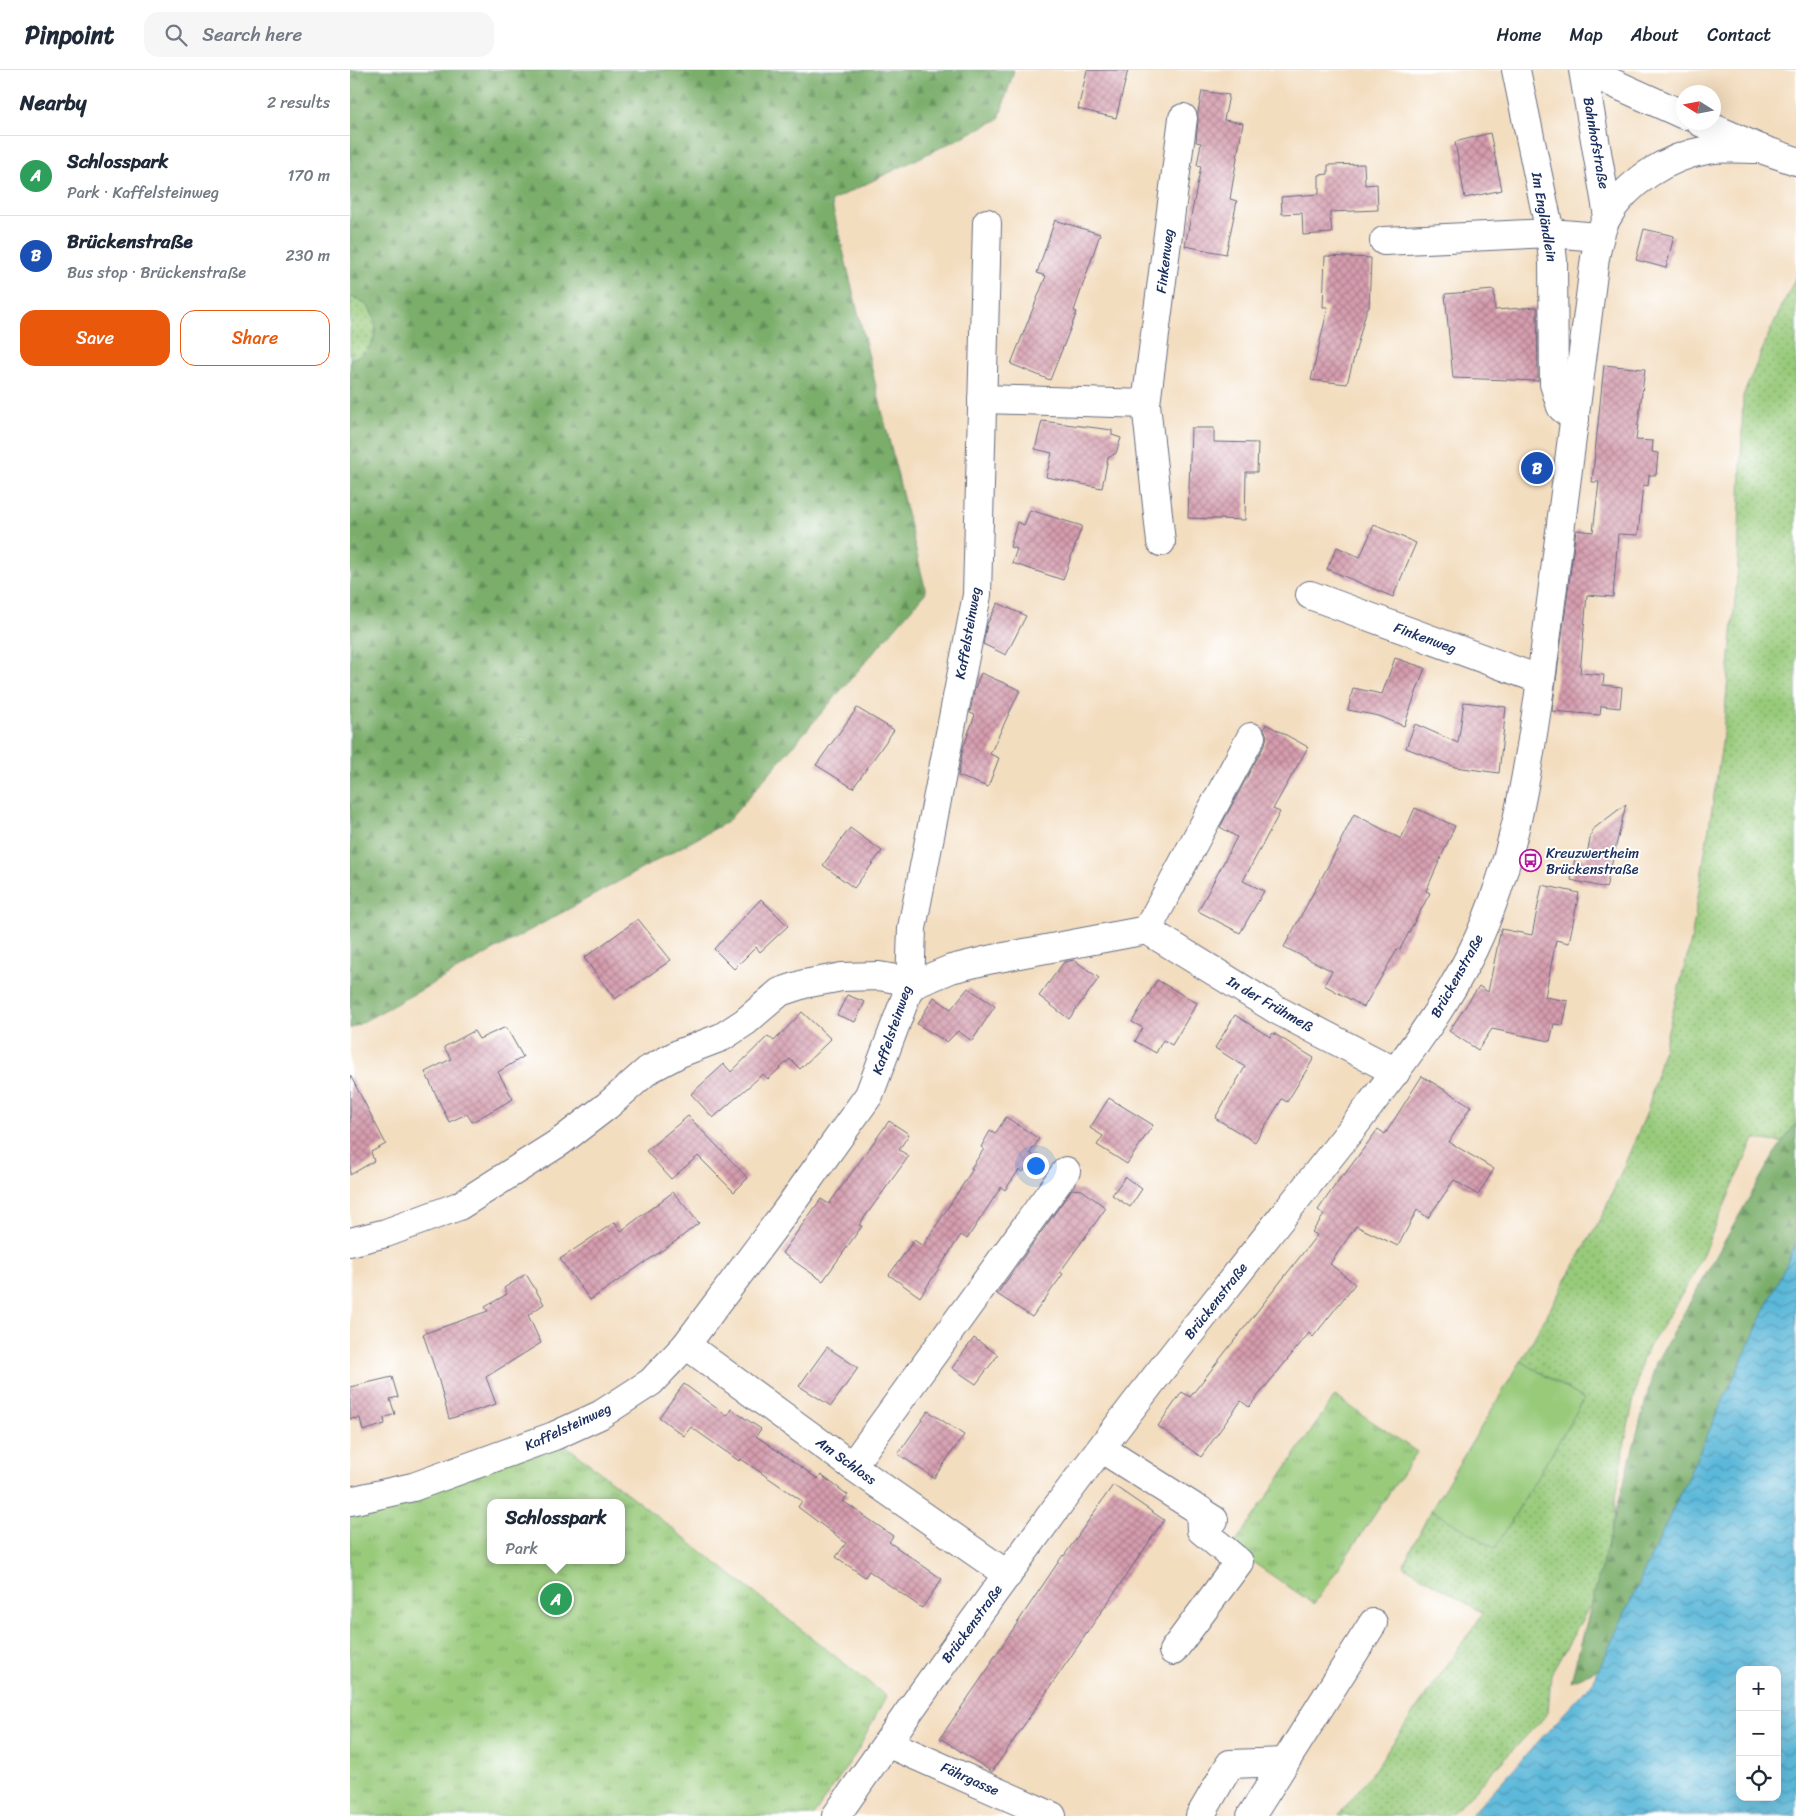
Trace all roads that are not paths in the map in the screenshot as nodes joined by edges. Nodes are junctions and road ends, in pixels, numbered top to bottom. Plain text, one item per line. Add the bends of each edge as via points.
1 (1516, 70) edge
2 (1584, 70) edge
3 (1676, 111) edge
4 (1183, 118) dead end
5 (1719, 130) edge
6 (1779, 155) edge
7 (987, 223) dead end
8 (1604, 226) junction
9 (1550, 233) junction
10 (1384, 241) dead end
11 (982, 399) junction
12 (1146, 404) junction
13 (1575, 419) junction
14 (1161, 542) dead end
15 (1310, 595) dead end
16 (1541, 680) junction
17 (1250, 737) dead end
18 (1147, 930) junction
19 (910, 986) junction
20 (1396, 1072) junction
21 (1066, 1171) dead end
22 (350, 1242) edge
23 (686, 1345) junction
24 (1102, 1449) junction
25 (852, 1466) junction
26 (350, 1501) edge
27 (1008, 1575) junction
28 (1373, 1623) dead end
29 (1173, 1651) dead end
30 (887, 1743) junction
31 (1285, 1762) junction
32 (836, 1816) edge
33 (1052, 1816) edge
34 (1200, 1816) edge
35 (1251, 1816) edge

1 - 9 street, Im Engländlein
2 - 3 street, Bahnhofstraße
2 - 8 street, Bahnhofstraße
4 - 12 street, Finkenweg
5 - 6 street
6 - 8 street via 1709,150 1689,154 1635,183
7 - 11 street, Kaffelsteinweg
8 - 9 street
8 - 13 street, Brückenstraße
9 - 10 street
9 - 13 street, Im Engländlein via 1554,384 1561,408
11 - 12 street
11 - 19 street, Kaffelsteinweg via 977,595 912,928
12 - 14 street, Finkenweg
13 - 16 street, Brückenstraße
15 - 16 street, Finkenweg
16 - 20 street, Brückenstraße via 1520,803 1490,912 1453,988
17 - 18 street
18 - 19 street via 988,960 951,969
18 - 20 street, In der Frühmeß via 1278,1010
19 - 22 street via 879,976 842,977 780,992 722,1037 648,1070 560,1142 459,1206 386,1233
19 - 23 street, Kaffelsteinweg via 869,1096
20 - 24 street, Brückenstraße
21 - 25 street
23 - 25 street, Am Schloss
23 - 26 street, Kaffelsteinweg via 651,1382 600,1415 554,1436 413,1487
24 - 27 street, Brückenstraße
24 - 29 street via 1210,1517 1201,1530 1238,1562
25 - 27 street, Am Schloss
27 - 30 street, Brückenstraße
28 - 31 street
30 - 32 street, Brückenstraße
30 - 33 street, Fährgasse
31 - 34 street via 1230,1764
31 - 35 street

